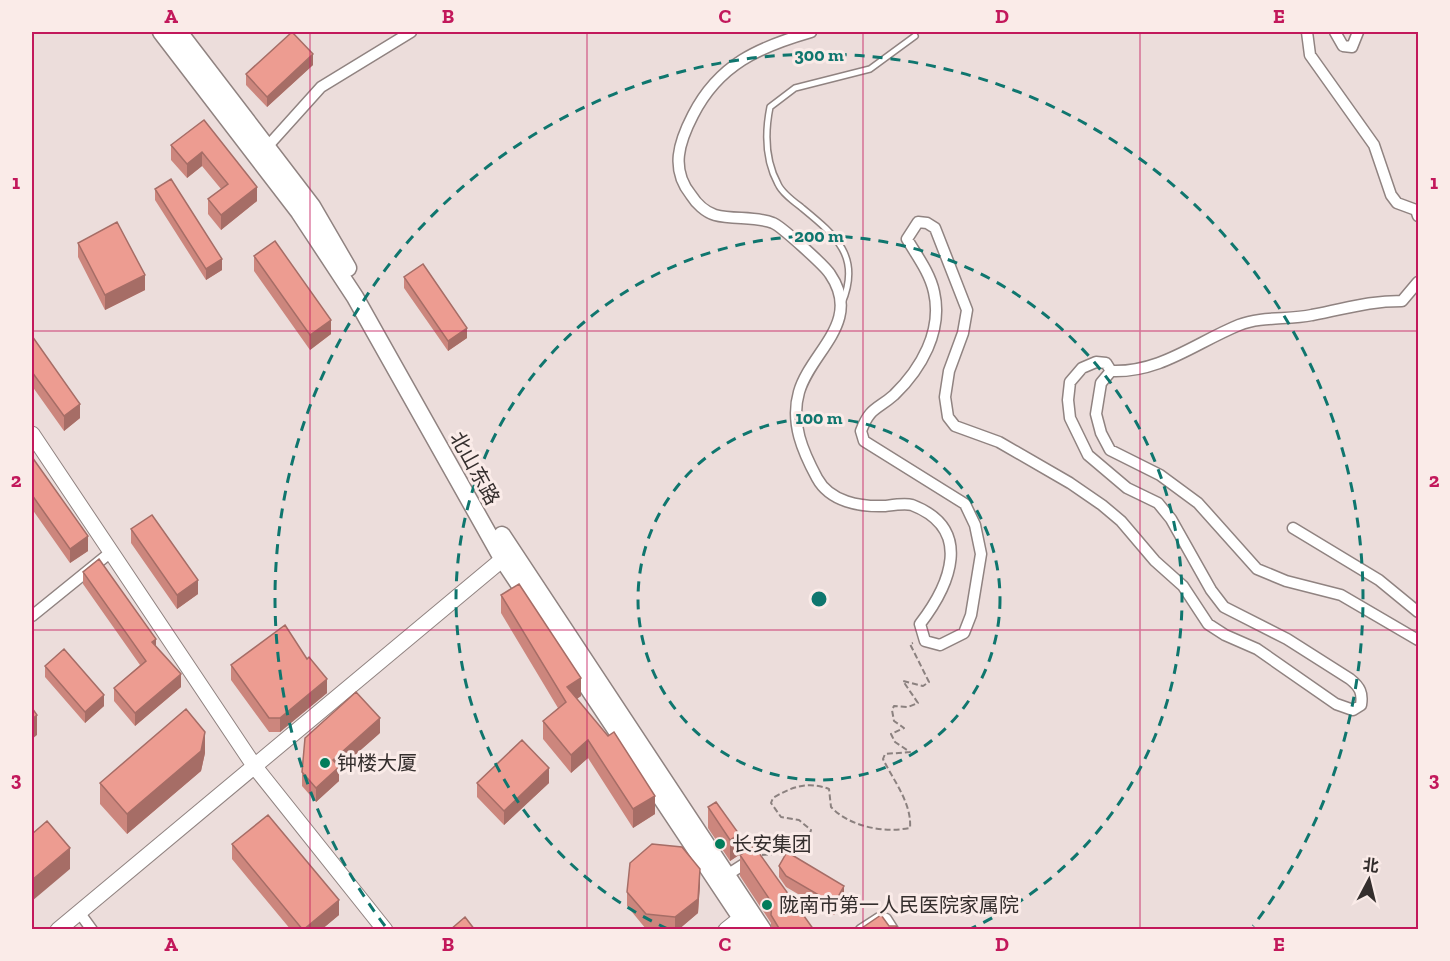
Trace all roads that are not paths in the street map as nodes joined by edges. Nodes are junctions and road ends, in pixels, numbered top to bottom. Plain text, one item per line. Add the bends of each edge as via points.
1 (161, 32) edge
2 (179, 32) edge
3 (410, 32) edge
4 (811, 32) edge
5 (1307, 32) edge
6 (1335, 32) edge
7 (1358, 32) edge
8 (915, 36) dead end
9 (267, 147) junction
10 (1419, 216) edge
11 (1419, 282) edge
12 (840, 307) junction
13 (1111, 371) junction
14 (32, 434) edge
15 (1293, 528) dead end
16 (111, 552) junction
17 (507, 556) junction
18 (1419, 612) edge
19 (32, 616) edge
20 (1419, 640) edge
21 (255, 767) junction
22 (759, 860) edge
23 (727, 875) junction
24 (79, 912) junction
25 (747, 919) edge
26 (58, 930) edge
27 (92, 930) edge
28 (385, 930) edge
29 (726, 930) edge
30 (763, 930) edge
31 (861, 930) edge
32 (893, 930) edge

1 - 17 main road, 北山东路 via 299,212 355,297
2 - 9 main road, 北山东路
3 - 9 street via 321,87
4 - 12 street via 773,43 737,61 695,111 679,149 678,168 684,187 712,214 773,223 790,235 830,273
5 - 10 street via 1310,55 1374,146 1391,195
6 - 7 street via 1343,46 1352,47
8 - 12 lane via 870,69 795,88 770,107 765,132 778,185 846,251 850,271
9 - 17 main road, 北山东路 via 312,206
11 - 13 street via 1402,301 1374,301 1311,316 1251,322 1168,362 1129,372
12 - 13 street via 838,327 799,392 797,429 802,451 822,486 836,497 872,506 910,504 934,520 951,541 952,560 937,601 920,624 925,641 940,645 964,633 971,615 981,554 975,525 964,504 864,441 861,431 867,414 893,395 918,366 933,333 934,292 907,239 918,222 935,228 967,310 945,397 948,417 955,426 999,442 1102,505 1183,586 1208,624 1257,649 1336,704 1353,710 1361,705 1359,686 1350,679 1287,639 1224,608 1158,503 1127,488 1088,455 1070,418 1070,381 1082,368 1096,362 1107,363
13 - 20 street via 1101,383 1096,414 1110,450 1160,475 1198,503 1257,569 1341,596
14 - 16 street
15 - 18 street via 1379,580
16 - 19 street
16 - 21 street
17 - 21 street
17 - 23 main road, 北山东路
17 - 25 main road, 北山东路
21 - 24 street
21 - 28 street
22 - 23 street
23 - 25 main road, 北山东路
24 - 26 street
24 - 27 street
25 - 29 street
25 - 30 main road, 北山东路
31 - 32 street via 881,917

